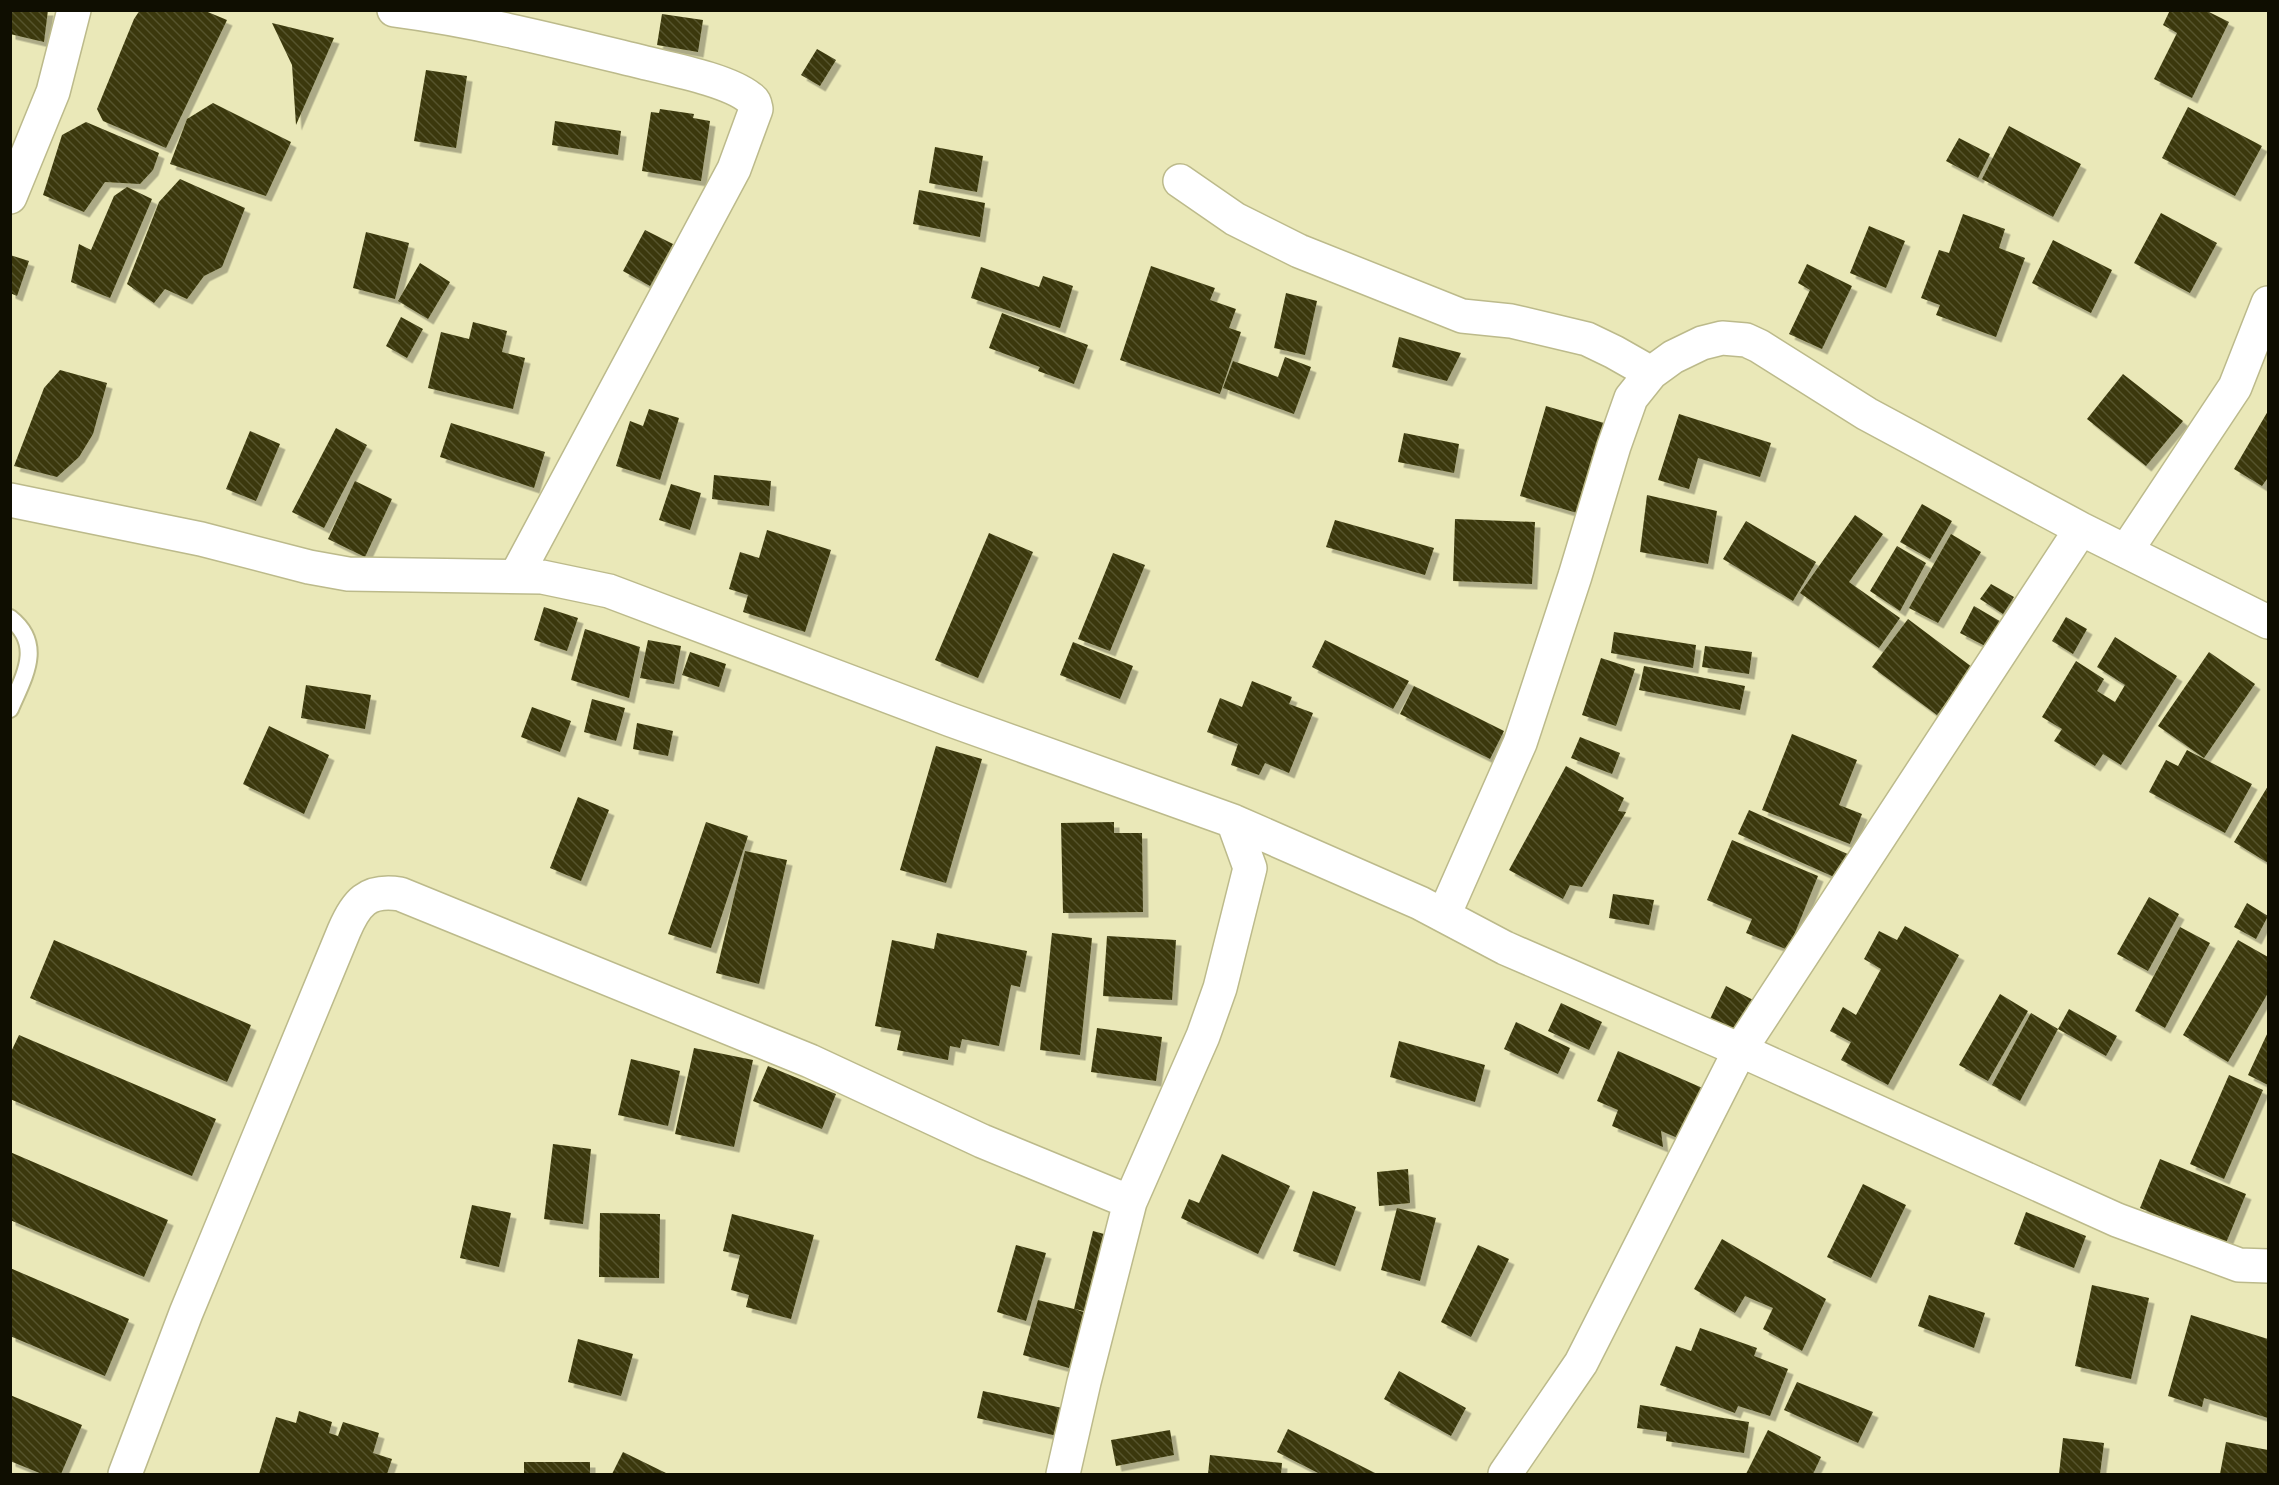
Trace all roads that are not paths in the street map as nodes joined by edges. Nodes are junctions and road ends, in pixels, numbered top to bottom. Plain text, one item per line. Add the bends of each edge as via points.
1 (74, 10) edge
2 (394, 10) edge
3 (1180, 181) dead end
4 (10, 197) edge
5 (2268, 303) edge
6 (1651, 374) junction
7 (10, 500) edge
8 (2081, 530) junction
9 (2126, 551) junction
10 (516, 576) junction
11 (10, 618) edge
12 (2268, 622) edge
13 (10, 709) edge
14 (1233, 821) junction
15 (1283, 843) junction
16 (1250, 868) junction
17 (1444, 915) junction
18 (1740, 1050) junction
19 (1130, 1202) junction
20 (2268, 1266) edge
21 (125, 1474) edge
22 (1063, 1474) edge
23 (1505, 1474) edge

1 - 4 street via 53,92
2 - 10 street via 444,17 680,71 730,87 755,102 756,110 734,169
3 - 6 street via 1235,219 1299,251 1462,316 1511,321 1587,339
5 - 9 street via 2235,387
6 - 8 street via 1673,357 1702,343 1722,338 1746,340 1867,414
6 - 17 street via 1631,398 1520,743
7 - 10 street via 348,574
8 - 9 street
8 - 18 street
9 - 12 street
10 - 14 street via 542,577 609,591
11 - 13 lane via 28,640 30,656
14 - 15 street
14 - 16 street
15 - 16 street
15 - 17 street
16 - 19 street via 1220,988 1203,1036
17 - 18 street via 1505,948
18 - 20 street via 2117,1220 2239,1265
18 - 23 street via 1581,1363
19 - 21 street via 982,1141 810,1061 400,894 384,891 369,895 352,912 186,1313
19 - 22 street

